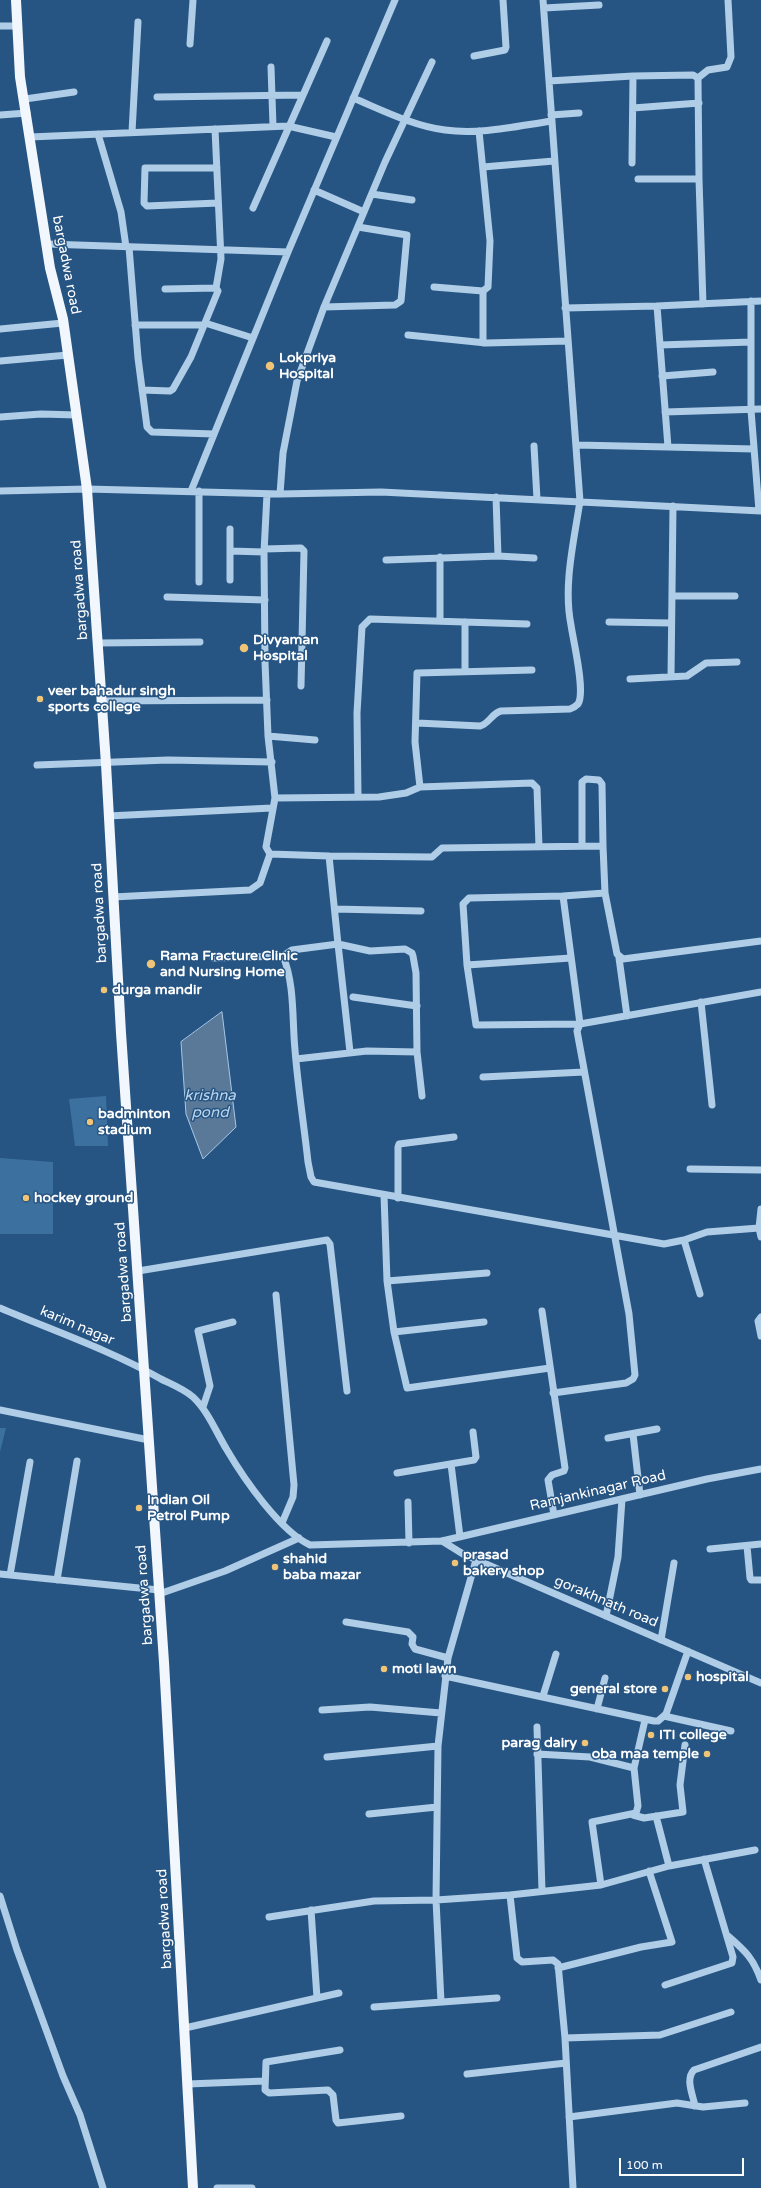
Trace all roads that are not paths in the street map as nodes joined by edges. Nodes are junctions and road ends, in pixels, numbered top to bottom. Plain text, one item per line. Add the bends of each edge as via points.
1 (16, 0) edge
2 (193, 0) edge
3 (396, 0) edge
4 (503, 0) edge
5 (543, 0) edge
6 (728, 0) edge
7 (599, 5) dead end
8 (544, 8) junction
9 (138, 22) dead end
10 (0, 26) edge
11 (18, 26) junction
12 (327, 42) dead end
13 (190, 44) dead end
14 (474, 56) dead end
15 (432, 62) dead end
16 (271, 67) dead end
17 (633, 76) junction
18 (698, 78) junction
19 (548, 81) junction
20 (74, 92) dead end
21 (272, 94) junction
22 (303, 95) junction
23 (157, 97) dead end
24 (25, 98) junction
25 (352, 98) junction
26 (699, 103) junction
27 (633, 108) junction
28 (27, 113) junction
29 (579, 113) dead end
30 (0, 115) edge
31 (551, 118) junction
32 (405, 120) junction
33 (273, 126) junction
34 (288, 126) junction
35 (215, 129) junction
36 (479, 131) junction
37 (132, 132) junction
38 (98, 134) junction
39 (30, 137) junction
40 (336, 137) junction
41 (554, 162) junction
42 (632, 163) dead end
43 (483, 167) junction
44 (217, 168) junction
45 (699, 179) junction
46 (638, 180) dead end
47 (314, 190) junction
48 (372, 194) junction
49 (412, 200) dead end
50 (218, 203) junction
51 (253, 208) dead end
52 (364, 212) junction
53 (358, 227) junction
54 (46, 244) junction
55 (128, 247) junction
56 (220, 250) junction
57 (288, 252) junction
58 (434, 287) dead end
59 (216, 288) junction
60 (165, 289) dead end
61 (483, 291) junction
62 (751, 301) junction
63 (761, 301) edge
64 (703, 304) junction
65 (657, 306) junction
66 (324, 307) junction
67 (565, 308) junction
68 (63, 323) junction
69 (205, 324) junction
70 (135, 325) junction
71 (0, 329) edge
72 (408, 335) dead end
73 (252, 338) junction
74 (568, 341) junction
75 (751, 342) junction
76 (483, 343) junction
77 (660, 344) junction
78 (68, 355) junction
79 (0, 361) edge
80 (712, 372) dead end
81 (662, 376) junction
82 (142, 390) junction
83 (761, 409) edge
84 (751, 410) junction
85 (665, 412) junction
86 (77, 415) junction
87 (0, 417) edge
88 (214, 434) junction
89 (576, 445) junction
90 (534, 446) dead end
91 (668, 447) junction
92 (754, 449) junction
93 (87, 489) junction
94 (0, 491) edge
95 (191, 491) junction
96 (199, 491) junction
97 (266, 494) junction
98 (280, 494) junction
99 (496, 497) junction
100 (538, 499) junction
101 (580, 501) junction
102 (673, 506) junction
103 (760, 511) edge
104 (230, 528) dead end
105 (264, 550) junction
106 (230, 551) junction
107 (498, 556) junction
108 (440, 557) junction
109 (534, 558) dead end
110 (386, 560) dead end
111 (230, 580) dead end
112 (199, 582) dead end
113 (167, 596) dead end
114 (672, 596) junction
115 (735, 596) dead end
116 (264, 600) junction
117 (440, 621) junction
118 (465, 622) junction
119 (609, 622) dead end
120 (671, 623) junction
121 (527, 624) dead end
122 (200, 642) dead end
123 (98, 643) junction
124 (737, 662) dead end
125 (532, 670) dead end
126 (465, 671) junction
127 (671, 677) junction
128 (630, 679) dead end
129 (301, 686) dead end
130 (267, 700) junction
131 (102, 701) junction
132 (417, 723) junction
133 (268, 736) junction
134 (314, 740) dead end
135 (272, 762) junction
136 (106, 764) junction
137 (37, 765) dead end
138 (420, 787) junction
139 (358, 797) junction
140 (275, 798) junction
141 (272, 808) junction
142 (108, 816) junction
143 (582, 846) junction
144 (603, 846) junction
145 (539, 847) junction
146 (270, 854) junction
147 (329, 856) junction
148 (605, 893) junction
149 (563, 896) junction
150 (113, 897) junction
151 (335, 909) junction
152 (421, 910) dead end
153 (761, 941) edge
154 (338, 944) junction
155 (283, 956) junction
156 (213, 958) dead end
157 (571, 958) junction
158 (619, 958) junction
159 (467, 965) junction
160 (761, 992) edge
161 (353, 997) dead end
162 (701, 1002) junction
163 (417, 1006) junction
164 (627, 1016) junction
165 (580, 1024) junction
166 (350, 1052) junction
167 (417, 1052) junction
168 (296, 1059) junction
169 (584, 1072) junction
170 (483, 1076) dead end
171 (422, 1096) dead end
172 (712, 1105) dead end
173 (454, 1137) dead end
174 (690, 1169) dead end
175 (761, 1170) edge
176 (384, 1195) junction
177 (398, 1198) junction
178 (761, 1209) edge
179 (759, 1228) junction
180 (614, 1235) junction
181 (761, 1237) edge
182 (684, 1240) junction
183 (138, 1271) junction
184 (487, 1273) dead end
185 (387, 1281) junction
186 (700, 1294) dead end
187 (276, 1295) dead end
188 (0, 1308) edge
189 (542, 1311) dead end
190 (761, 1317) edge
191 (233, 1322) dead end
192 (484, 1322) dead end
193 (394, 1332) junction
194 (761, 1336) edge
195 (144, 1368) junction
196 (550, 1368) junction
197 (347, 1391) dead end
198 (553, 1393) junction
199 (202, 1407) junction
200 (0, 1410) edge
201 (656, 1429) dead end
202 (473, 1432) dead end
203 (633, 1434) junction
204 (608, 1438) dead end
205 (149, 1440) junction
206 (77, 1461) dead end
207 (30, 1462) dead end
208 (451, 1464) junction
209 (761, 1468) edge
210 (397, 1473) dead end
211 (640, 1495) junction
212 (622, 1499) junction
213 (408, 1502) dead end
214 (554, 1515) junction
215 (282, 1523) junction
216 (460, 1537) junction
217 (299, 1538) junction
218 (442, 1542) junction
219 (410, 1543) junction
220 (761, 1544) edge
221 (746, 1546) junction
222 (710, 1549) dead end
223 (476, 1560) junction
224 (674, 1564) dead end
225 (0, 1574) edge
226 (10, 1575) junction
227 (57, 1580) junction
228 (761, 1580) edge
229 (159, 1592) junction
230 (606, 1616) junction
231 (346, 1622) dead end
232 (661, 1640) junction
233 (688, 1651) junction
234 (556, 1654) dead end
235 (448, 1658) junction
236 (445, 1676) junction
237 (605, 1678) dead end
238 (761, 1683) edge
239 (543, 1696) junction
240 (597, 1708) junction
241 (322, 1710) dead end
242 (441, 1713) junction
243 (664, 1716) junction
244 (646, 1720) junction
245 (537, 1727) dead end
246 (731, 1731) dead end
247 (685, 1745) dead end
248 (438, 1746) junction
249 (537, 1754) junction
250 (327, 1757) dead end
251 (634, 1768) junction
252 (437, 1807) junction
253 (369, 1814) dead end
254 (634, 1815) junction
255 (656, 1816) junction
256 (756, 1850) dead end
257 (704, 1859) junction
258 (669, 1866) junction
259 (649, 1871) junction
260 (601, 1885) junction
261 (542, 1891) junction
262 (510, 1895) junction
263 (0, 1896) edge
264 (436, 1900) junction
265 (311, 1910) junction
266 (269, 1917) dead end
267 (726, 1935) junction
268 (558, 1968) junction
269 (761, 1980) edge
270 (665, 1985) dead end
271 (339, 1993) dead end
272 (317, 1998) junction
273 (497, 1998) dead end
274 (441, 2002) junction
275 (374, 2007) dead end
276 (730, 2012) dead end
277 (185, 2028) junction
278 (565, 2038) junction
279 (761, 2047) edge
280 (340, 2050) dead end
281 (566, 2062) junction
282 (467, 2074) dead end
283 (265, 2081) junction
284 (188, 2084) junction
285 (745, 2103) dead end
286 (695, 2106) junction
287 (401, 2116) dead end
288 (569, 2117) junction
289 (103, 2188) edge
290 (193, 2188) edge
291 (217, 2188) edge
292 (252, 2188) edge
293 (573, 2188) edge

1 - 11 main road, bargadwa road
2 - 13 street
3 - 25 street
4 - 14 street via 506,47 504,50
5 - 8 street
6 - 18 street via 731,57 727,67 708,70
7 - 8 street
8 - 19 street
9 - 37 street
10 - 11 street
11 - 24 main road, bargadwa road via 20,78
12 - 22 street
15 - 32 street
16 - 21 street
17 - 18 street via 693,75
17 - 19 street
17 - 27 street
18 - 26 street
19 - 31 street
20 - 24 street
21 - 22 street
21 - 23 street
21 - 33 street
22 - 34 street
24 - 28 main road, bargadwa road
25 - 32 street
25 - 40 street
26 - 27 street
26 - 45 street
27 - 42 street
28 - 30 street
28 - 39 main road, bargadwa road
29 - 31 street
31 - 36 street
31 - 41 street
32 - 36 street via 445,130
32 - 48 street
33 - 34 street
33 - 35 street
34 - 40 street
34 - 51 street
35 - 37 street
35 - 44 street
36 - 43 street
37 - 38 street
38 - 39 street
38 - 55 street via 121,212
39 - 54 main road, bargadwa road
40 - 47 street
41 - 43 street
41 - 67 street
43 - 61 street via 491,259 488,287
44 - 50 street
44 - 50 street via 145,168 144,203 147,206
45 - 46 street
45 - 64 street
47 - 52 street
47 - 57 street
48 - 49 street
48 - 52 street
50 - 56 street
52 - 53 street
53 - 66 street
53 - 66 street via 407,235 401,301 395,305
54 - 55 street
54 - 68 main road, bargadwa road
55 - 56 street
55 - 70 street
56 - 57 street
56 - 59 street via 222,259
57 - 73 street
58 - 61 street
59 - 60 street
59 - 69 street via 218,291
61 - 76 street
62 - 63 street
62 - 64 street
62 - 75 street
64 - 65 street
65 - 67 street
65 - 77 street
66 - 98 street via 294,389
67 - 74 street
68 - 71 street
68 - 78 main road, bargadwa road
69 - 70 street
69 - 73 street
69 - 82 street via 191,357 173,389
70 - 82 street
72 - 76 street
73 - 88 street
74 - 76 street
74 - 89 street
75 - 77 street
75 - 84 street
77 - 81 street
78 - 79 street
78 - 86 main road, bargadwa road
80 - 81 street
81 - 85 street
82 - 88 street via 149,430
83 - 84 street
84 - 85 street
84 - 92 street
85 - 91 street
86 - 87 street
86 - 93 main road, bargadwa road
88 - 95 street
89 - 91 street
89 - 101 street
90 - 100 street
91 - 92 street
92 - 103 street
93 - 94 street
93 - 95 street
93 - 123 main road, bargadwa road
95 - 96 street
96 - 97 street
96 - 112 street
97 - 98 street
97 - 105 street
98 - 99 street via 381,492
99 - 100 street
99 - 107 street
100 - 101 street
101 - 102 street
101 - 132 street via 568,576 569,619 579,669 578,704 570,709 501,710 480,726
102 - 103 street
102 - 114 street
104 - 106 street
105 - 106 street
105 - 116 street
105 - 129 street via 300,548 304,551
106 - 111 street
107 - 108 street
107 - 109 street
108 - 110 street
108 - 117 street
113 - 116 street
114 - 115 street
114 - 120 street
116 - 130 street
117 - 118 street
117 - 139 street via 370,619 362,627 357,713
118 - 121 street
118 - 126 street
119 - 120 street
120 - 127 street
122 - 123 street
123 - 131 main road, bargadwa road
124 - 127 street via 706,663 691,675
125 - 126 street
126 - 132 street via 417,673
127 - 128 street
130 - 131 street
130 - 133 street
131 - 136 main road, bargadwa road
132 - 138 street via 415,742
133 - 134 street
133 - 135 street
135 - 136 street via 168,760
135 - 140 street
136 - 137 street
136 - 142 main road, bargadwa road
138 - 139 street via 406,794
138 - 145 street via 535,784
139 - 140 street
140 - 141 street
141 - 142 street
141 - 146 street via 266,847
142 - 150 main road, bargadwa road
143 - 144 street
143 - 144 street via 582,782 586,779 599,780 602,784
143 - 145 street
144 - 148 street
145 - 147 street via 442,848 432,857
146 - 147 street
146 - 150 street via 260,883 250,890
147 - 151 street
148 - 149 street
148 - 158 street
149 - 157 street
149 - 159 street via 469,898 463,904
150 - 183 main road, bargadwa road
151 - 152 street
151 - 154 street
153 - 158 street
154 - 155 street via 292,950
154 - 163 street via 370,951 405,949 412,953 416,973
154 - 166 street
155 - 156 street
155 - 168 street via 290,989
157 - 159 street
157 - 165 street
158 - 164 street
159 - 165 street via 476,1025
160 - 162 street
161 - 163 street
162 - 164 street
162 - 172 street
163 - 167 street
164 - 165 street
165 - 169 street via 577,1031
166 - 167 street
166 - 168 street
167 - 171 street
168 - 176 street via 311,1177 319,1184
169 - 170 street
169 - 180 street
173 - 177 street via 399,1144
174 - 175 street
176 - 177 street
176 - 185 street
177 - 180 street
178 - 179 street
179 - 181 street
179 - 182 street via 707,1232
180 - 182 street via 664,1244
180 - 198 street via 628,1314 635,1375 626,1383
182 - 186 street
183 - 195 main road, bargadwa road
183 - 197 street via 327,1240 330,1244 335,1281
184 - 185 street
185 - 193 street
187 - 215 street via 294,1485
188 - 195 street, karim nagar
189 - 196 street
190 - 194 street via 758,1321
191 - 199 street via 198,1331 210,1383
192 - 193 street
193 - 196 street via 407,1388
195 - 199 street, karim nagar via 192,1396
195 - 205 main road, bargadwa road
196 - 198 street
198 - 214 street via 565,1468 548,1480
199 - 215 street, karim nagar via 227,1451
200 - 205 street
201 - 203 street
202 - 208 street via 475,1459
203 - 204 street
203 - 211 street
205 - 229 main road, bargadwa road
206 - 227 street
207 - 226 street
208 - 210 street
208 - 216 street
209 - 211 street, Ramjankinagar Road
211 - 212 street, Ramjankinagar Road
212 - 214 street, Ramjankinagar Road
212 - 230 street via 618,1558
213 - 219 street
214 - 216 street, Ramjankinagar Road
215 - 217 street, Ramjankinagar Road
216 - 218 street, Ramjankinagar Road
217 - 219 street, Ramjankinagar Road via 310,1545 320,1546
217 - 229 street via 225,1570
218 - 219 street, Ramjankinagar Road
218 - 223 street, gorakhnath road
220 - 221 street
221 - 222 street
221 - 228 street via 750,1578
223 - 230 street, gorakhnath road
223 - 235 street
224 - 232 street
225 - 226 street
226 - 227 street
227 - 229 street
229 - 277 main road, bargadwa road
230 - 232 street, gorakhnath road
231 - 235 street via 408,1632 413,1637 412,1644 415,1649
232 - 233 street, gorakhnath road
233 - 238 street, gorakhnath road
233 - 243 street
234 - 239 street
235 - 236 street
236 - 239 street
236 - 242 street
237 - 240 street
239 - 240 street
240 - 244 street
241 - 242 street via 370,1707
242 - 248 street
243 - 244 street via 658,1721
243 - 246 street
244 - 251 street
245 - 249 street
247 - 255 street via 680,1785 683,1812
248 - 250 street
248 - 252 street
249 - 251 street via 590,1757
249 - 261 street
251 - 254 street via 638,1806
252 - 253 street
252 - 264 street
254 - 255 street via 644,1818
254 - 260 street via 592,1822
255 - 258 street
256 - 257 street
257 - 258 street
257 - 267 street
258 - 259 street
259 - 260 street
259 - 268 street via 672,1942 641,1947
260 - 261 street
261 - 262 street
262 - 264 street
262 - 268 street via 516,1958 522,1962 553,1960
263 - 289 street via 16,1950 80,2115
264 - 265 street via 374,1901
264 - 274 street
265 - 266 street
265 - 272 street
267 - 269 street via 748,1954
267 - 270 street via 733,1957 732,1962
268 - 278 street
271 - 272 street
272 - 277 street
273 - 274 street
274 - 275 street
276 - 278 street via 660,2035
277 - 284 main road, bargadwa road
278 - 281 street
279 - 286 street via 694,2070 689,2080
280 - 283 street via 266,2062
281 - 282 street
281 - 288 street
283 - 284 street
283 - 287 street via 265,2090 269,2093 328,2090 333,2095 338,2123
284 - 290 main road, bargadwa road
285 - 286 street
286 - 288 street via 677,2103
288 - 293 street
291 - 292 street

